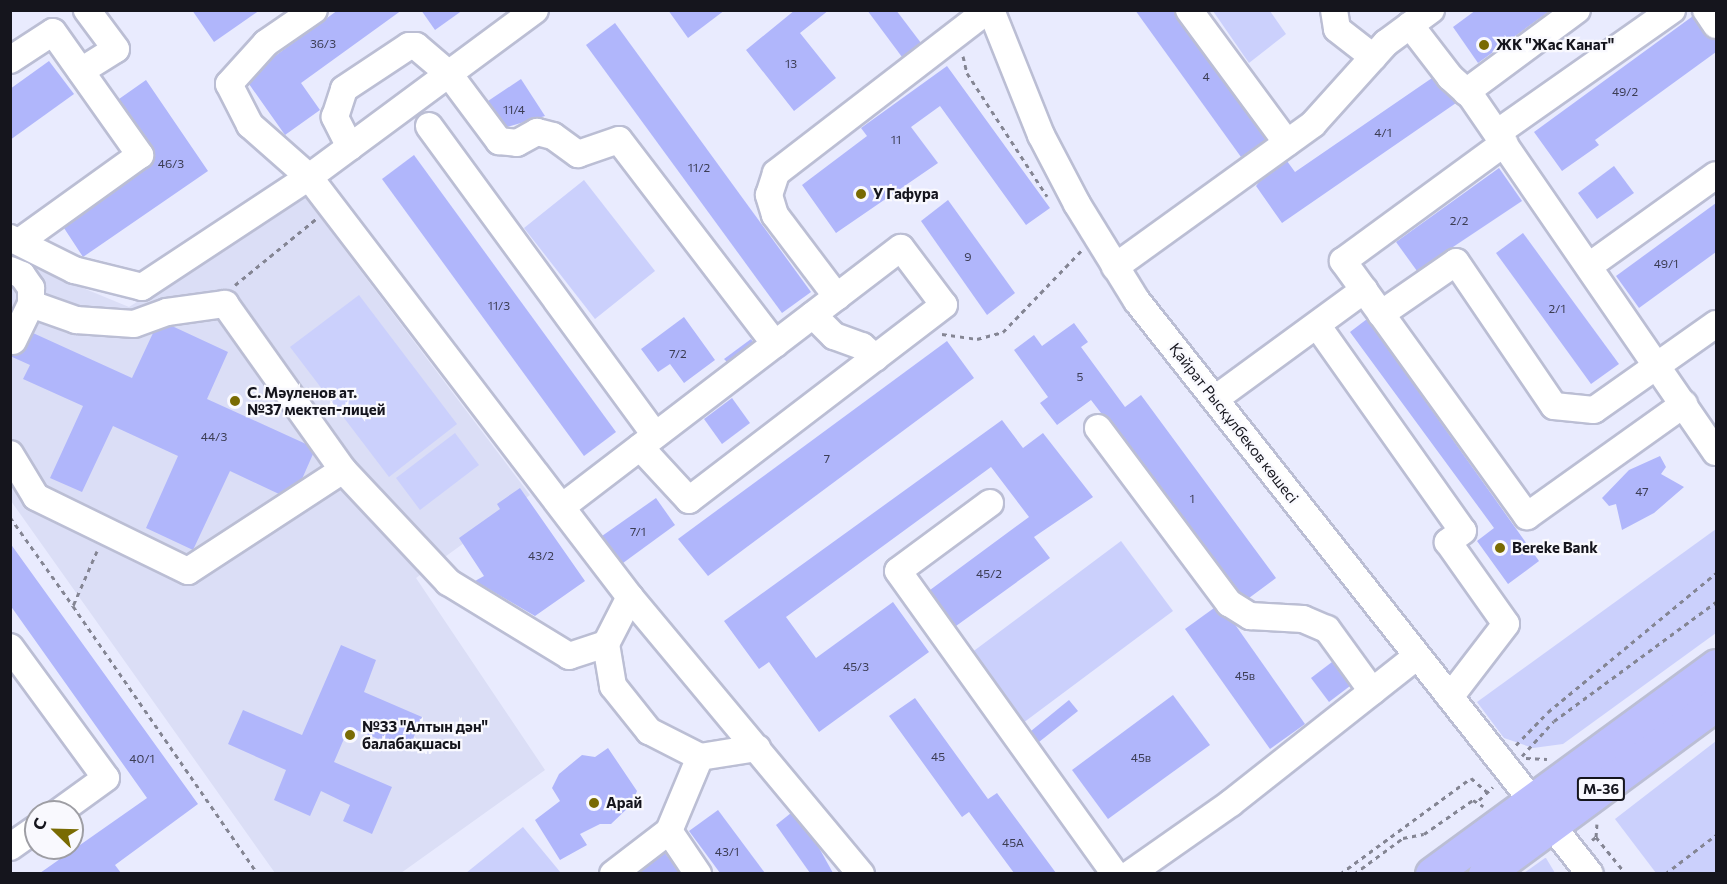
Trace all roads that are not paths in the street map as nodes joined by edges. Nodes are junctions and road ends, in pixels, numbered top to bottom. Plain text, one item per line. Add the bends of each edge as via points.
1 (87, 10) edge
2 (314, 10) edge
3 (989, 10) edge
4 (1189, 10) edge
5 (1334, 10) edge
6 (1431, 10) edge
7 (1577, 10) edge
8 (1672, 10) edge
9 (1706, 10) edge
10 (518, 14) edge
11 (1410, 25) junction
12 (1716, 25) edge
13 (1373, 57) junction
14 (10, 60) edge
15 (81, 71) junction
16 (449, 74) junction
17 (1466, 92) junction
18 (429, 126) dead end
19 (1500, 138) junction
20 (1287, 143) junction
21 (350, 147) junction
22 (1716, 175) edge
23 (309, 177) junction
24 (15, 240) edge
25 (1589, 266) junction
26 (1115, 267) junction
27 (10, 270) edge
28 (1364, 290) junction
29 (837, 297) junction
30 (31, 304) junction
31 (1381, 314) junction
32 (813, 315) junction
33 (1716, 324) edge
34 (1317, 325) junction
35 (13, 341) dead end
36 (776, 344) junction
37 (876, 357) junction
38 (1656, 364) junction
39 (1215, 399) junction
40 (1683, 404) junction
41 (1098, 428) dead end
42 (648, 441) junction
43 (11, 452) edge
44 (1716, 452) edge
45 (343, 470) junction
46 (990, 503) dead end
47 (563, 506) junction
48 (630, 597) junction
49 (606, 644) junction
50 (10, 647) edge
51 (1417, 656) junction
52 (1716, 666) edge
53 (1372, 691) junction
54 (1450, 697) junction
55 (1716, 704) edge
56 (757, 748) junction
57 (700, 757) junction
58 (76, 800) edge
59 (1542, 814) junction
60 (669, 831) junction
61 (24, 837) edge
62 (10, 847) edge
63 (613, 873) edge
64 (698, 873) edge
65 (861, 873) edge
66 (1115, 873) edge
67 (1130, 873) edge
68 (1432, 873) edge
69 (1485, 873) edge
70 (1590, 873) edge

1 - 15 street via 116,49
2 - 23 street via 266,43 229,84 250,125
3 - 26 street, Қайрат Рысқұлбеков көшесі via 1085,242
3 - 29 street via 776,173 769,195 775,215
4 - 20 street
5 - 13 street via 1337,29
6 - 11 street
7 - 17 street
8 - 19 street
9 - 12 street
10 - 16 street
11 - 13 street
11 - 17 street
13 - 20 street via 1313,124
14 - 15 street via 53,32
15 - 24 street via 140,155
16 - 21 street
16 - 21 street via 423,50 409,46 344,89 335,117
16 - 36 street via 500,141 517,143 537,132 553,136 578,154 619,140
17 - 19 street
18 - 42 street
19 - 25 street
19 - 28 street via 1343,261
20 - 26 street
21 - 23 street
22 - 25 street
23 - 24 street via 142,287 74,270
23 - 47 street
25 - 38 street
26 - 39 street, Қайрат Рысқұлбеков көшесі
27 - 30 street via 22,274 31,288
28 - 31 street
28 - 34 street
29 - 32 street
29 - 37 street via 901,248 945,305
30 - 35 street
30 - 45 street via 76,320 134,324 167,312 225,304
31 - 38 street via 1456,262 1554,406 1594,410
31 - 40 street via 1527,516
32 - 36 street
32 - 37 street via 834,336 862,346
33 - 38 street
34 - 39 street
34 - 54 street via 1463,531 1448,542 1506,624
36 - 42 street
37 - 42 street via 689,500
38 - 40 street
39 - 51 street, Қайрат Рысқұлбеков көшесі
40 - 44 street
41 - 53 street via 1229,603 1250,616 1303,619 1327,629
42 - 47 street
43 - 45 street via 36,497 188,571
45 - 49 street via 447,582 569,656
46 - 66 street via 898,571
47 - 48 street
48 - 49 street
48 - 56 street
49 - 57 street via 614,686 649,731
50 - 58 street via 106,778
51 - 53 street
51 - 54 street, Қайрат Рысқұлбеков көшесі
52 - 59 main road, M-36
53 - 67 street via 1231,803
54 - 59 street, Қайрат Рысқұлбеков көшесі
55 - 59 main road, M-36
56 - 57 street
56 - 65 street
57 - 60 street
59 - 68 main road, M-36
59 - 69 main road, M-36
59 - 70 street, Қайрат Рысқұлбеков көшесі
60 - 63 street
60 - 64 street
61 - 62 street

